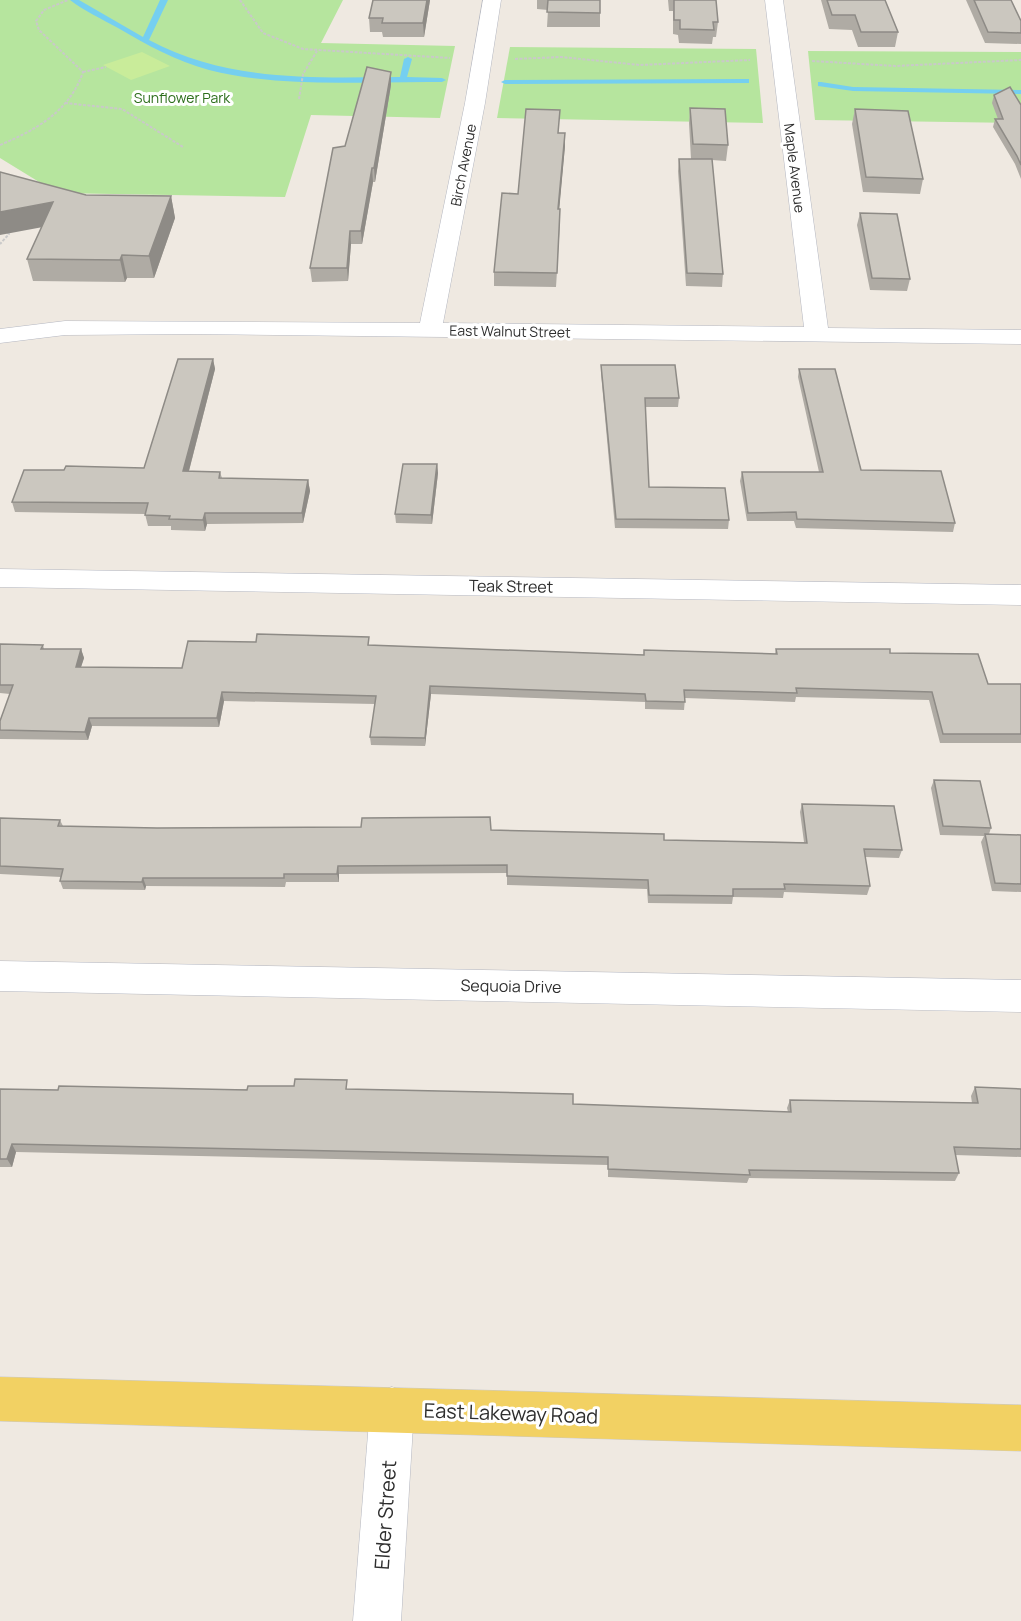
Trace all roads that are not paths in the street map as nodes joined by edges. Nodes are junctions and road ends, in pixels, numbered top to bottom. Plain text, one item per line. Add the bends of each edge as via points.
1 (492, 0) edge
2 (774, 0) edge
3 (430, 330) junction
4 (817, 335) junction
5 (0, 336) edge
6 (1021, 337) edge
7 (0, 578) edge
8 (1021, 595) edge
9 (0, 976) edge
10 (1021, 996) edge
11 (0, 1399) edge
12 (392, 1409) junction
13 (1021, 1428) edge
14 (377, 1621) edge

1 - 3 street, Birch Avenue
2 - 4 street, Maple Avenue
3 - 4 street, East Walnut Street
3 - 5 street, East Walnut Street via 65,328
4 - 6 street, East Walnut Street
7 - 8 street, Teak Street
9 - 10 street, Sequoia Drive
11 - 12 main road, East Lakeway Road
12 - 13 main road, East Lakeway Road
12 - 14 street, Elder Street

